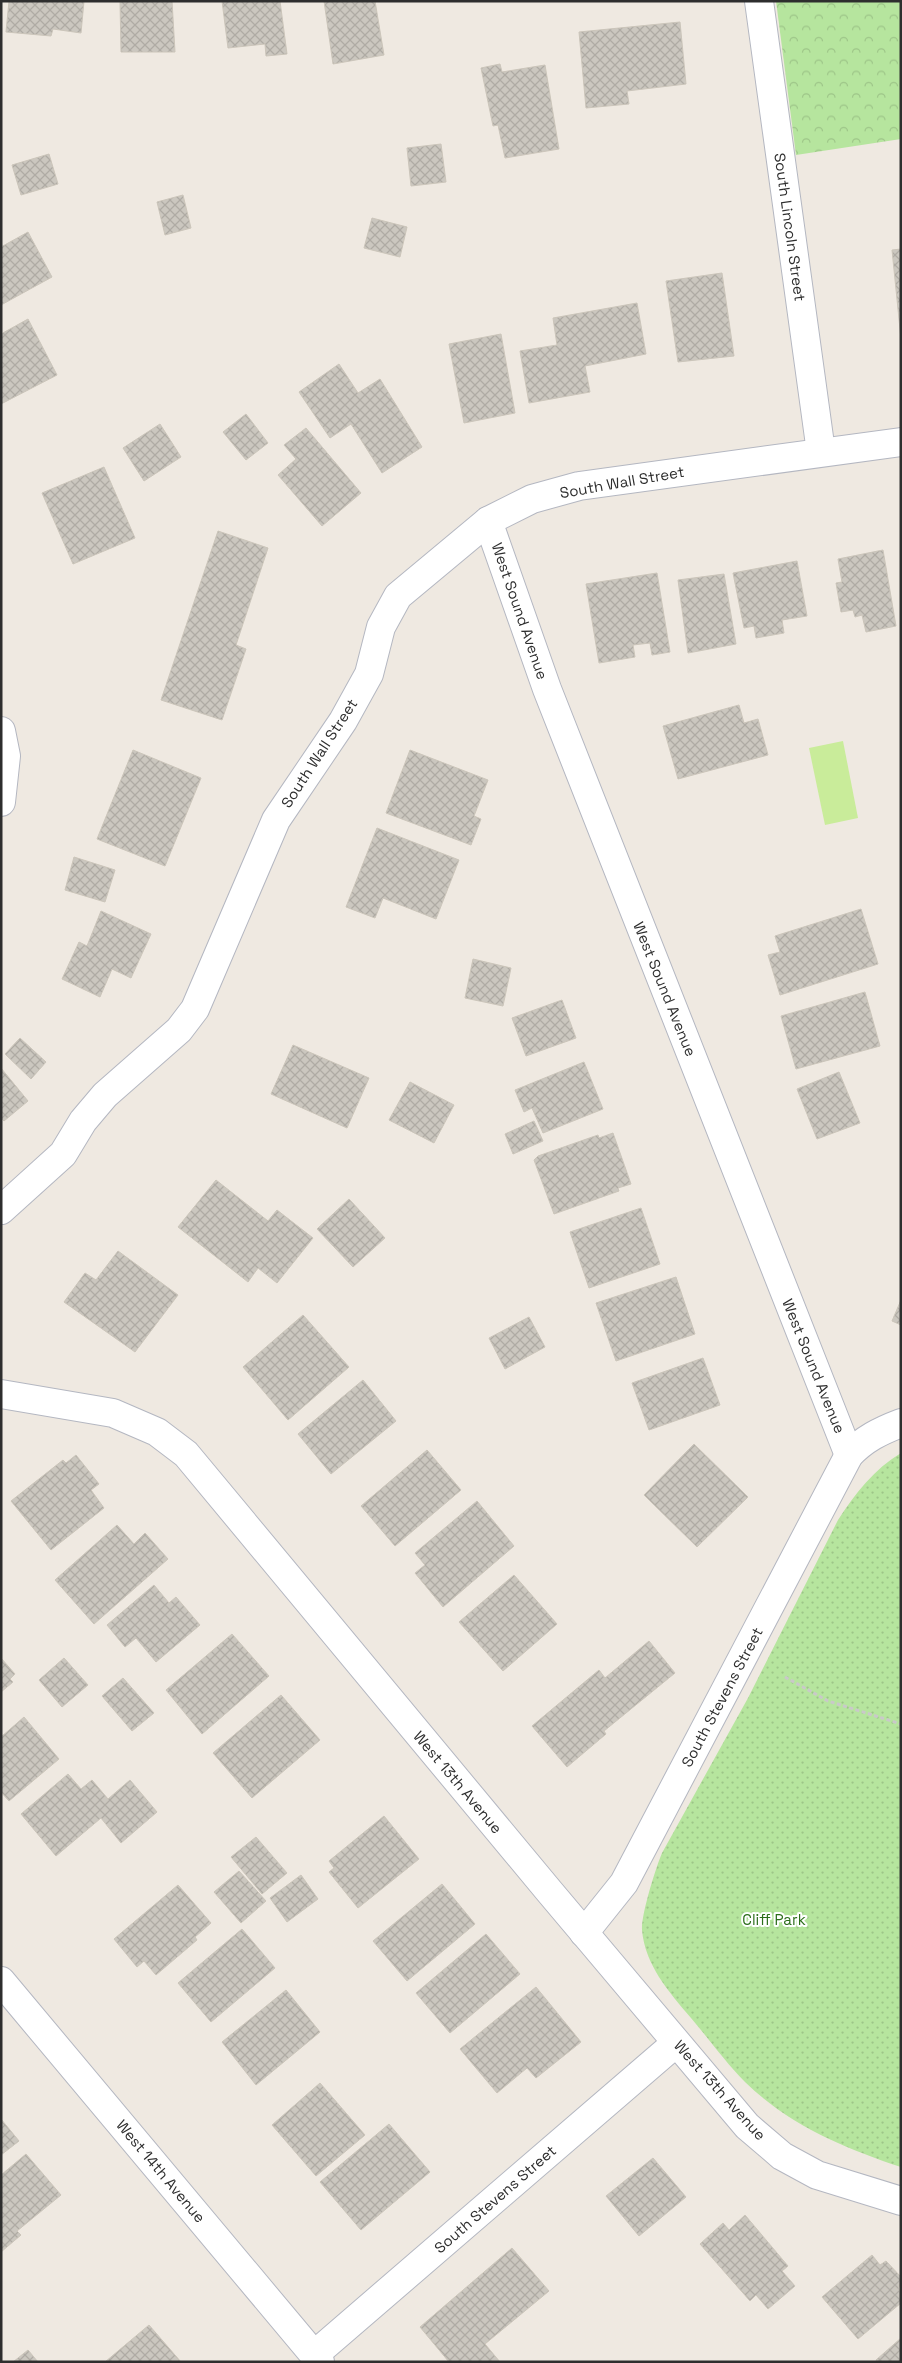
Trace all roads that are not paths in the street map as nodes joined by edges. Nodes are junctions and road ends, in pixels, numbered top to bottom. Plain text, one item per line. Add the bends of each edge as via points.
1 (759, 1) edge
2 (901, 442) edge
3 (821, 452) junction
4 (488, 521) junction
5 (1, 731) edge
6 (1, 802) edge
7 (1, 1210) edge
8 (1, 1394) edge
9 (901, 1423) edge
10 (849, 1455) junction
11 (584, 1933) junction
12 (1, 1981) edge
13 (676, 2043) junction
14 (901, 2201) edge
15 (317, 2358) edge

1 - 3 street, South Lincoln Street
2 - 3 street, South Wall Street
3 - 4 street, South Wall Street via 579,486 532,499
4 - 7 street, South Wall Street via 398,596 381,627 369,674 343,721 276,820 195,1009 178,1030 105,1095 83,1121 63,1154
4 - 10 street, West Sound Avenue via 547,688
5 - 6 street via 6,756
8 - 11 street, West 13th Avenue via 112,1413 157,1432 186,1454
9 - 10 street, South Stevens Street via 875,1433
10 - 11 street, South Stevens Street via 624,1883
11 - 13 street, West 13th Avenue
12 - 15 street, West 14th Avenue
13 - 14 street, West 13th Avenue via 747,2126 782,2156 817,2175
13 - 15 street, South Stevens Street

